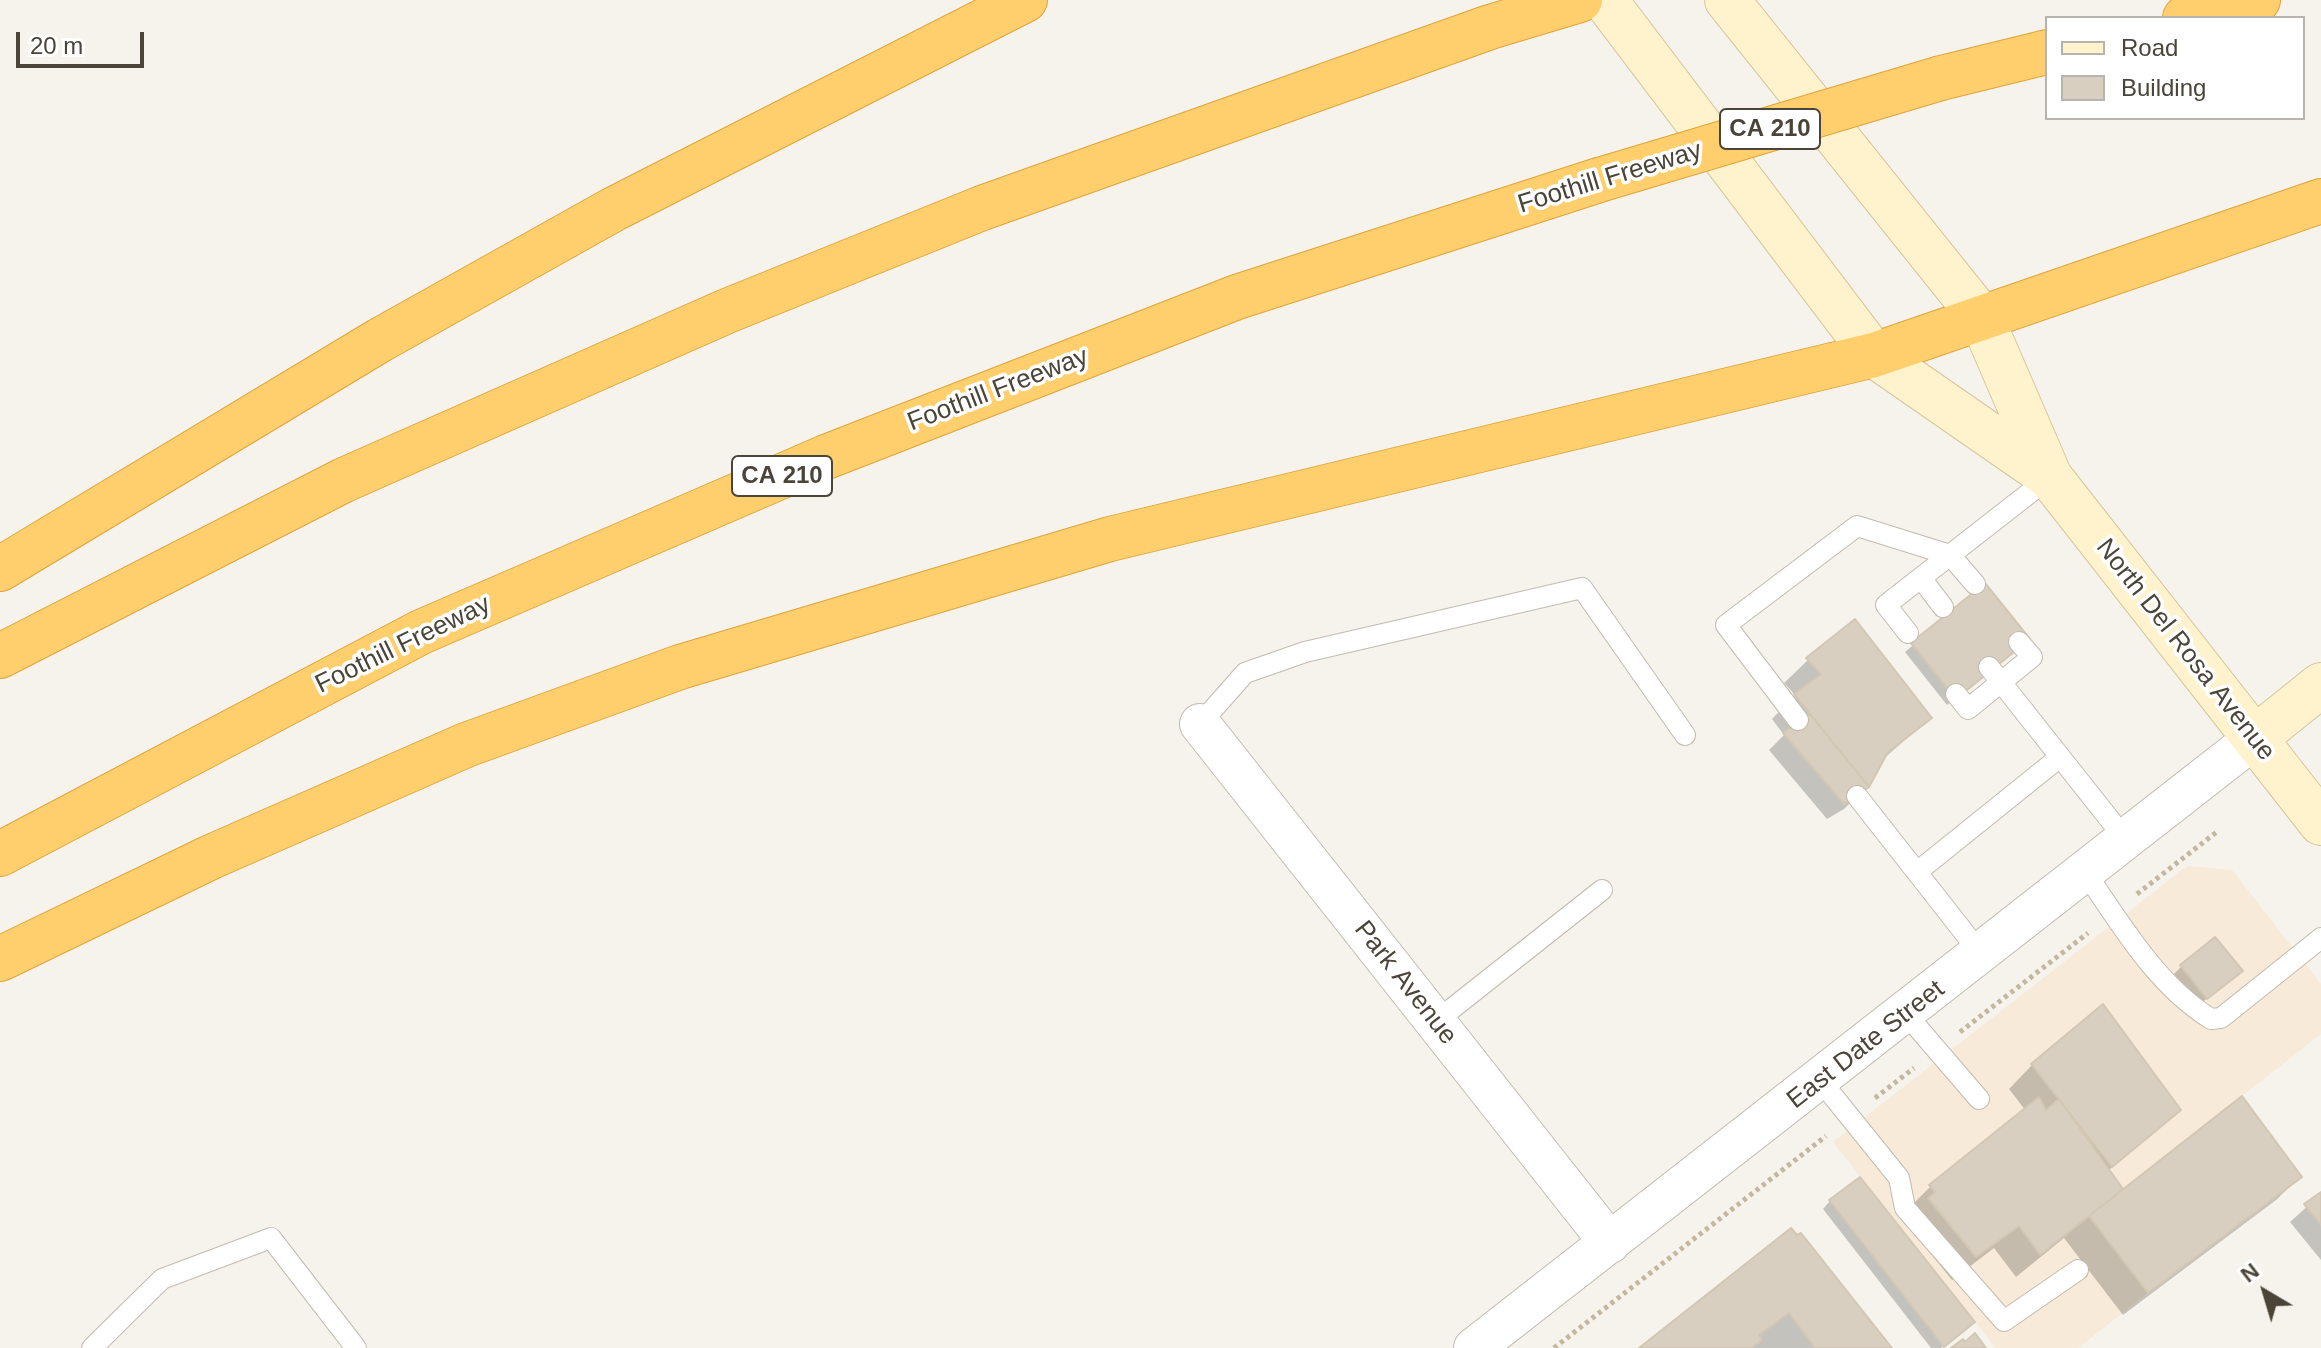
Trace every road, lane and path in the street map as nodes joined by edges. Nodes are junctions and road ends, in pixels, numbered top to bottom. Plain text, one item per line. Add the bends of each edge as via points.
1 (1025, 0) edge
2 (1580, 0) edge
3 (1605, 0) edge
4 (1727, 0) edge
5 (2258, 0) edge
6 (2193, 16) edge
7 (2045, 52) edge
8 (2321, 201) edge
9 (1981, 317) junction
10 (1874, 355) junction
11 (2050, 477) junction
12 (1950, 555) junction
13 (0, 569) edge
14 (1921, 578) junction
15 (1975, 584) dead end
16 (1943, 607) dead end
17 (1908, 633) dead end
18 (2019, 642) dead end
19 (0, 656) edge
20 (1995, 674) junction
21 (2321, 685) edge
22 (1956, 694) dead end
23 (1798, 720) dead end
24 (1200, 724) joint
25 (1685, 735) dead end
26 (2255, 738) junction
27 (2060, 757) junction
28 (1857, 796) dead end
29 (2321, 823) edge
30 (2218, 831) dead end
31 (2126, 840) junction
32 (0, 854) edge
33 (1917, 872) junction
34 (2085, 872) junction
35 (1602, 890) dead end
36 (2113, 913) junction
37 (2321, 938) edge
38 (1981, 954) junction
39 (0, 959) edge
40 (1906, 1014) junction
41 (1435, 1022) junction
42 (1936, 1050) junction
43 (1820, 1080) junction
44 (1979, 1099) dead end
45 (1850, 1118) junction
46 (1610, 1243) junction
47 (2078, 1270) dead end
48 (92, 1348) edge
49 (356, 1348) edge
50 (1474, 1348) edge
51 (1554, 1348) edge

1 - 13 highway via 614,209 380,340
2 - 19 highway via 1490,27 982,208 727,311 344,480
3 - 10 main road, North Del Rosa Avenue
4 - 9 main road, North Del Rosa Avenue
5 - 6 highway
7 - 32 highway, Foothill Freeway / CA 210, bridge via 1941,78 1599,180 1237,297 826,457 421,632
8 - 9 highway
9 - 10 highway
9 - 11 main road, North Del Rosa Avenue
10 - 11 main road, North Del Rosa Avenue
10 - 39 highway via 1110,539 680,667 466,745 211,857
11 - 12 lane
11 - 26 main road, North Del Rosa Avenue
12 - 14 lane
12 - 15 lane
12 - 23 lane via 1857,526 1726,625
14 - 16 lane
14 - 17 lane via 1886,605
18 - 20 lane via 2032,657
20 - 22 lane via 1968,709
20 - 27 lane
21 - 26 main road
24 - 25 lane via 1245,673 1305,652 1582,588
24 - 41 street, Park Avenue
26 - 29 main road, North Del Rosa Avenue
26 - 31 street, East Date Street
27 - 31 lane
27 - 33 lane
28 - 33 lane
30 - 36 path
31 - 34 street, East Date Street
33 - 38 lane
34 - 36 lane
34 - 38 street, East Date Street
35 - 41 lane
36 - 37 lane via 2190,1007 2211,1019 2221,1018
36 - 42 path
38 - 40 street, East Date Street
40 - 42 lane
40 - 43 street, East Date Street
41 - 46 street, Park Avenue
42 - 44 lane
42 - 45 path
43 - 45 lane
43 - 46 street, East Date Street
45 - 47 lane via 1899,1178 1905,1208 2004,1321
45 - 51 path
46 - 50 street, East Date Street
48 - 49 lane via 162,1279 271,1238

